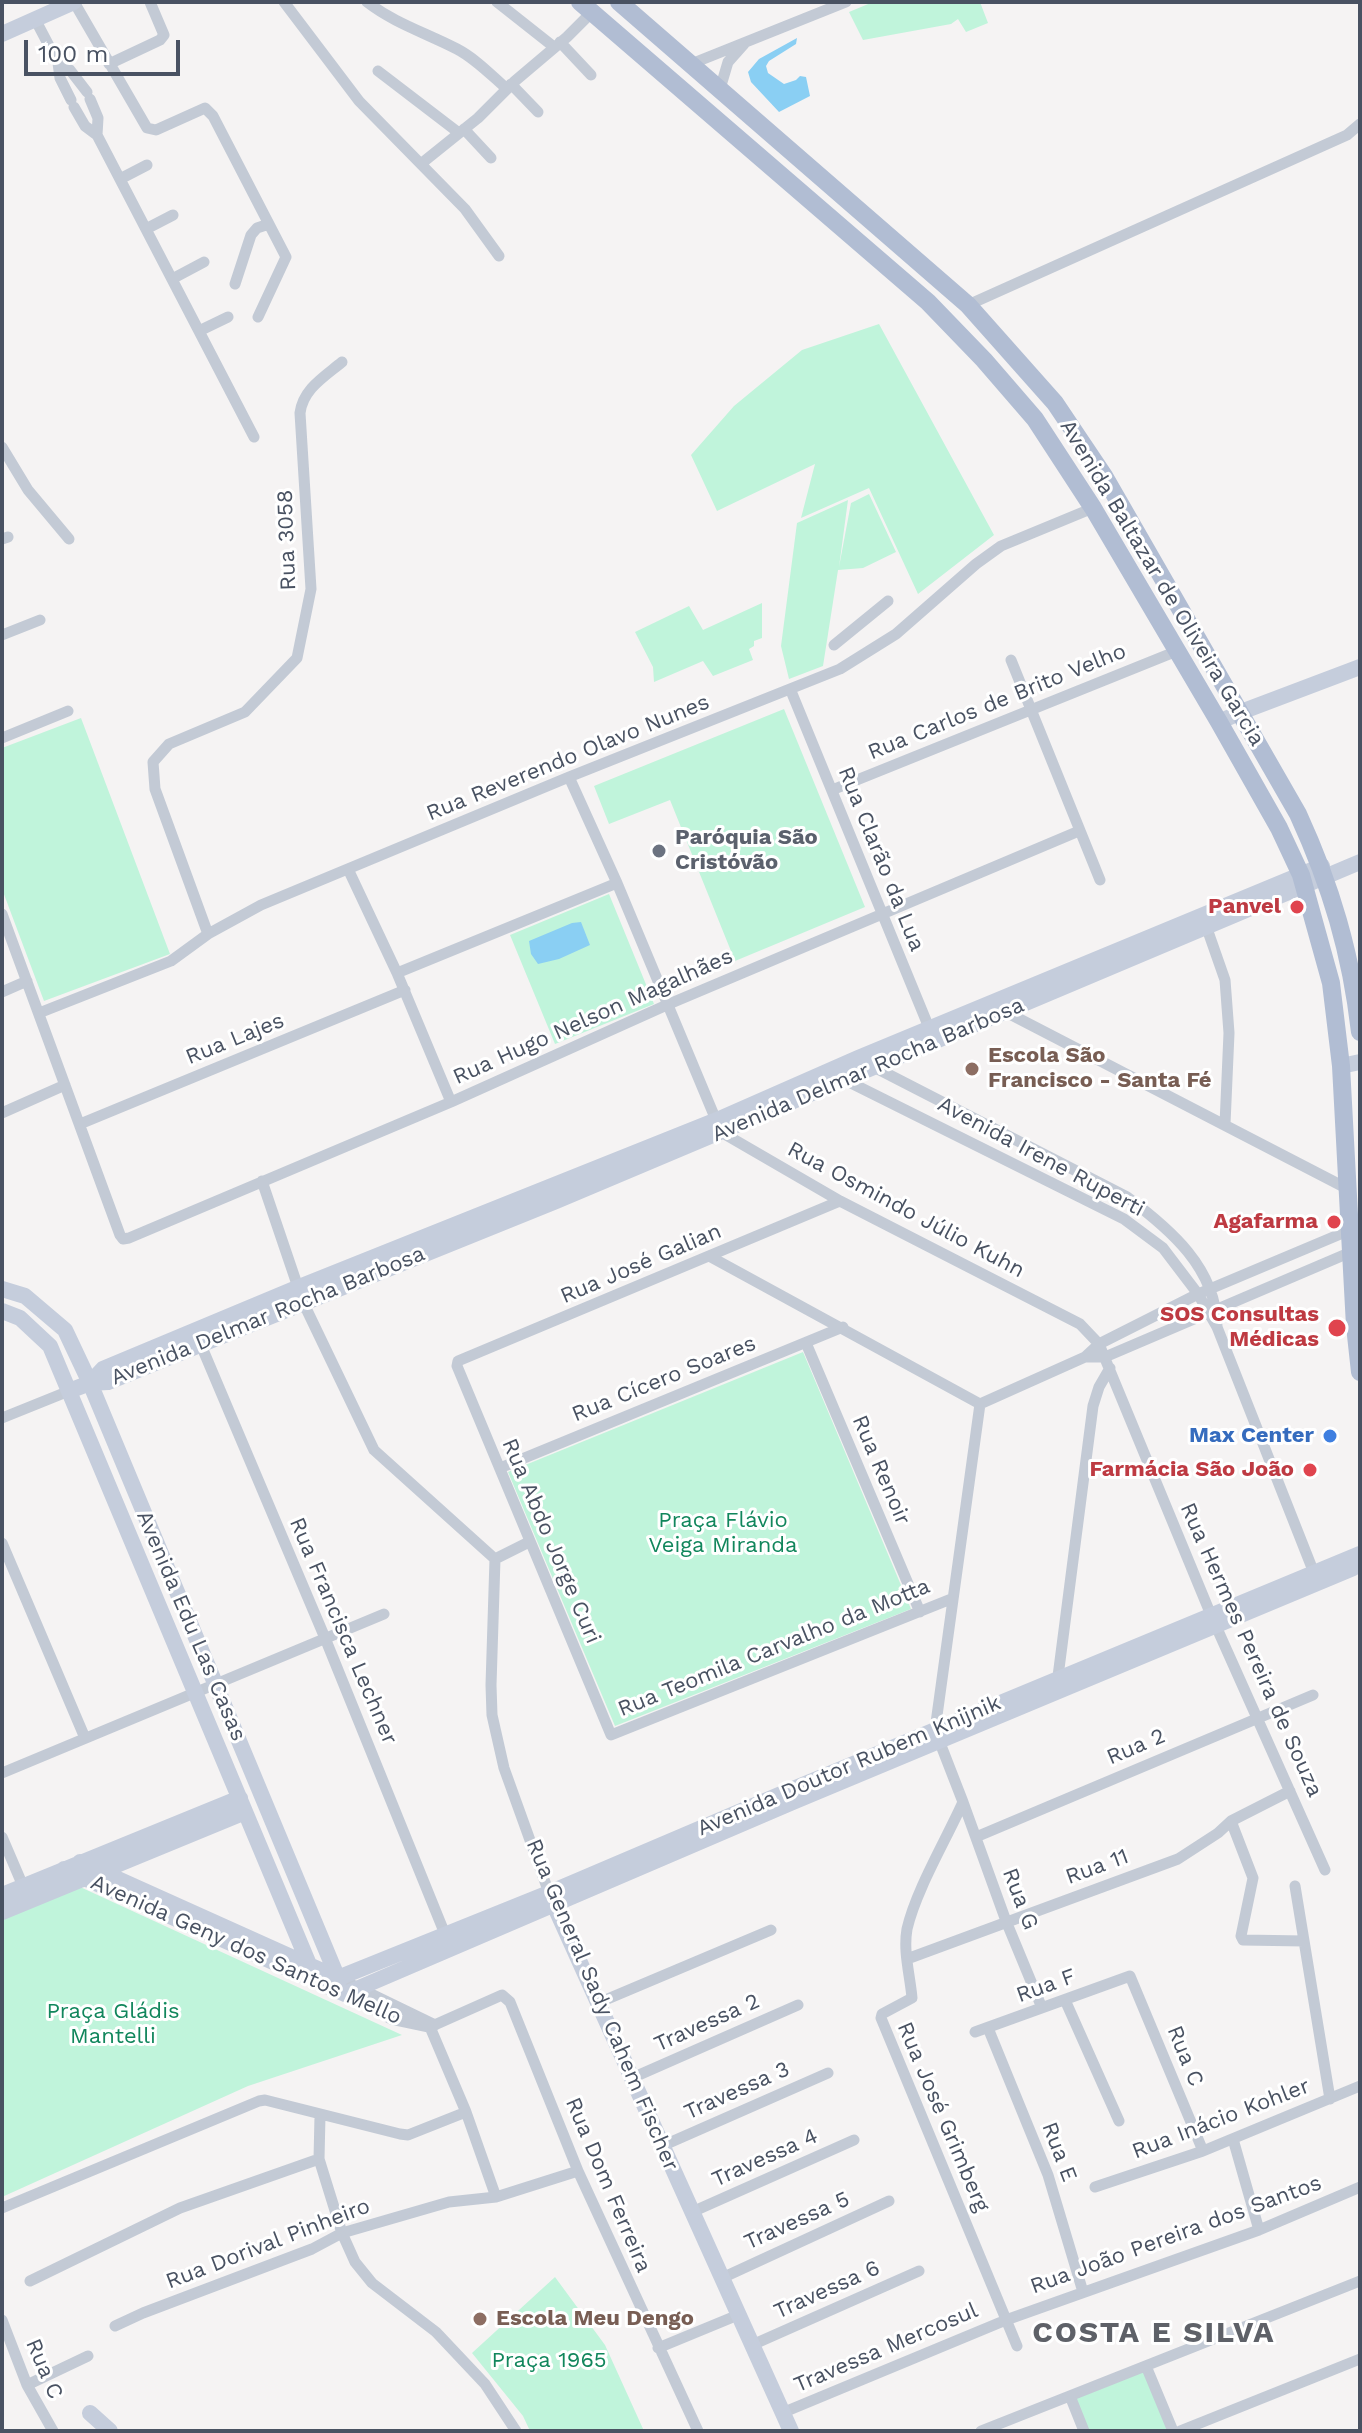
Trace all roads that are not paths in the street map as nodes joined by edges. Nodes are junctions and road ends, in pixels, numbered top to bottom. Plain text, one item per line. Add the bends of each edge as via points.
1 (74, 2) edge
2 (150, 2) edge
3 (284, 2) edge
4 (367, 2) edge
5 (497, 2) edge
6 (619, 2) edge
7 (846, 2) edge
8 (586, 7) edge
9 (35, 19) junction
10 (2, 34) edge
11 (747, 41) junction
12 (557, 44) junction
13 (58, 63) junction
14 (109, 64) junction
15 (691, 64) junction
16 (378, 71) dead end
17 (591, 75) dead end
18 (509, 87) junction
19 (720, 89) junction
20 (538, 112) dead end
21 (1360, 124) edge
22 (462, 131) junction
23 (97, 135) junction
24 (491, 158) dead end
25 (422, 163) junction
26 (147, 165) dead end
27 (120, 179) junction
28 (173, 215) dead end
29 (269, 224) junction
30 (146, 229) junction
31 (499, 256) dead end
32 (204, 262) dead end
33 (172, 279) junction
34 (235, 284) dead end
35 (968, 305) junction
36 (228, 317) dead end
37 (258, 317) dead end
38 (199, 331) junction
39 (342, 362) dead end
40 (254, 437) dead end
41 (2, 447) edge
42 (1093, 508) junction
43 (69, 539) dead end
44 (888, 601) dead end
45 (40, 620) dead end
46 (2, 635) edge
47 (834, 645) dead end
48 (1177, 651) junction
49 (1011, 660) dead end
50 (1360, 667) edge
51 (791, 691) junction
52 (1031, 710) junction
53 (68, 711) dead end
54 (1241, 712) junction
55 (1219, 722) junction
56 (2, 738) edge
57 (569, 777) junction
58 (832, 790) junction
59 (1079, 831) junction
60 (1360, 862) edge
61 (348, 869) junction
62 (1324, 872) junction
63 (1100, 880) dead end
64 (1304, 880) junction
65 (617, 883) junction
66 (880, 913) junction
67 (2, 914) edge
68 (1205, 921) junction
69 (208, 934) junction
70 (397, 973) junction
71 (27, 981) junction
72 (405, 990) junction
73 (2, 992) edge
74 (669, 1004) junction
75 (988, 1005) junction
76 (39, 1013) junction
77 (1007, 1013) junction
78 (1360, 1032) edge
79 (932, 1036) junction
80 (865, 1062) junction
81 (1360, 1062) edge
82 (1341, 1066) junction
83 (826, 1072) junction
84 (844, 1079) junction
85 (65, 1085) junction
86 (451, 1102) junction
87 (950, 1107) junction
88 (2, 1113) edge
89 (80, 1124) junction
90 (1225, 1124) junction
91 (719, 1126) junction
92 (940, 1127) junction
93 (1084, 1174) junction
94 (262, 1181) junction
95 (1348, 1189) junction
96 (1073, 1194) junction
97 (840, 1201) junction
98 (1350, 1230) junction
99 (1351, 1252) junction
100 (709, 1256) junction
101 (2, 1289) edge
102 (1204, 1292) junction
103 (300, 1295) junction
104 (1212, 1310) junction
105 (2, 1311) edge
106 (843, 1327) junction
107 (198, 1337) junction
108 (806, 1343) junction
109 (1099, 1344) junction
110 (1085, 1357) junction
111 (456, 1363) joint
112 (1108, 1363) junction
113 (1360, 1372) edge
114 (90, 1383) junction
115 (69, 1391) junction
116 (980, 1404) junction
117 (2, 1418) edge
118 (500, 1468) junction
119 (529, 1542) junction
120 (2, 1543) edge
121 (1360, 1554) edge
122 (495, 1559) junction
123 (1360, 1565) edge
124 (1316, 1578) junction
125 (951, 1599) junction
126 (920, 1612) junction
127 (384, 1614) dead end
128 (1214, 1620) junction
129 (325, 1638) junction
130 (215, 1683) junction
131 (1057, 1686) junction
132 (195, 1692) junction
133 (1313, 1695) dead end
134 (1257, 1717) junction
135 (611, 1735) joint
136 (937, 1735) junction
137 (85, 1738) junction
138 (2, 1773) edge
139 (1290, 1791) junction
140 (963, 1802) junction
141 (243, 1805) junction
142 (1231, 1821) junction
143 (2, 1837) edge
144 (976, 1837) junction
145 (81, 1870) junction
146 (1325, 1870) dead end
147 (99, 1871) junction
148 (23, 1886) junction
149 (1295, 1886) dead end
150 (2, 1895) edge
151 (551, 1899) junction
152 (2, 1912) edge
153 (1006, 1921) junction
154 (771, 1930) dead end
155 (1304, 1941) junction
156 (448, 1942) junction
157 (907, 1959) junction
158 (308, 1963) junction
159 (1130, 1976) joint
160 (316, 1981) junction
161 (346, 1987) junction
162 (1065, 2000) junction
163 (598, 2003) junction
164 (798, 2005) dead end
165 (1042, 2008) junction
166 (432, 2026) junction
167 (988, 2028) junction
168 (975, 2032) dead end
169 (828, 2073) dead end
170 (632, 2078) junction
171 (1360, 2086) edge
172 (1330, 2099) junction
173 (466, 2112) junction
174 (320, 2116) junction
175 (1119, 2121) dead end
176 (1233, 2139) junction
177 (854, 2140) dead end
178 (662, 2146) junction
179 (1203, 2151) junction
180 (319, 2159) junction
181 (578, 2171) junction
182 (1095, 2187) dead end
183 (1360, 2187) edge
184 (496, 2197) junction
185 (889, 2201) dead end
186 (2, 2208) edge
187 (692, 2212) junction
188 (1259, 2230) junction
189 (342, 2233) junction
190 (919, 2271) dead end
191 (722, 2278) junction
192 (30, 2281) dead end
193 (1360, 2281) edge
194 (1083, 2292) junction
195 (738, 2315) junction
196 (2, 2320) edge
197 (1006, 2320) junction
198 (115, 2326) dead end
199 (752, 2345) junction
200 (1017, 2346) dead end
201 (658, 2348) junction
202 (88, 2356) dead end
203 (1360, 2359) edge
204 (1146, 2366) junction
205 (27, 2385) junction
206 (1070, 2396) junction
207 (90, 2413) dead end
208 (782, 2413) junction
209 (53, 2431) edge
210 (110, 2431) edge
211 (516, 2431) edge
212 (698, 2431) edge
213 (791, 2431) edge
214 (981, 2431) edge
215 (1084, 2431) edge
216 (1173, 2431) edge
217 (1180, 2431) edge

1 - 9 street
1 - 14 street
2 - 14 street via 164,35
3 - 25 street via 359,101
4 - 18 street via 466,55
5 - 12 street
6 - 15 main road, Avenida Baltazar de Oliveira Garcia
7 - 11 street
8 - 12 street
8 - 42 main road, Avenida Baltazar de Oliveira Garcia via 928,302 1035,419
9 - 10 street
9 - 13 street
11 - 15 street
11 - 19 street via 728,62
12 - 17 street
12 - 18 street
13 - 23 street via 73,104
13 - 23 street via 89,95 98,118
14 - 29 street via 147,128 156,130 205,108 210,111
15 - 19 main road, Avenida Baltazar de Oliveira Garcia
16 - 22 street
18 - 20 street
18 - 22 street
19 - 35 main road, Avenida Baltazar de Oliveira Garcia
21 - 35 street via 1347,135
22 - 24 street
22 - 25 street
23 - 27 street
25 - 31 street
26 - 27 street
27 - 30 street
28 - 30 street
29 - 34 street via 251,235
29 - 37 street via 286,257
30 - 33 street
32 - 33 street
33 - 38 street
35 - 54 main road, Avenida Baltazar de Oliveira Garcia via 1055,403 1104,476
36 - 38 street
38 - 40 street
39 - 69 street, Rua 3058 via 309,389 300,413 311,589 297,658 245,712 169,744 153,762 155,789
41 - 43 street via 28,490
42 - 48 main road, Avenida Baltazar de Oliveira Garcia
42 - 51 street, Rua Reverendo Olavo Nunes via 1001,546 896,634 840,669
44 - 47 street
45 - 46 street
48 - 52 street, Rua Carlos de Brito Velho
48 - 55 main road, Avenida Baltazar de Oliveira Garcia
49 - 52 street
50 - 54 street
51 - 57 street, Rua Reverendo Olavo Nunes
51 - 58 street, Rua Clarão da Lua
52 - 58 street, Rua Carlos de Brito Velho
52 - 59 street
53 - 56 street
54 - 55 street
54 - 62 main road, Avenida Baltazar de Oliveira Garcia
55 - 64 main road, Avenida Baltazar de Oliveira Garcia
57 - 61 street, Rua Reverendo Olavo Nunes
57 - 65 street
58 - 66 street, Rua Clarão da Lua
59 - 63 street
59 - 66 street, Rua Hugo Nelson Magalhães
60 - 62 street, Avenida Delmar Rocha Barbosa
61 - 69 street, Rua Reverendo Olavo Nunes
61 - 70 street
62 - 64 street, Avenida Delmar Rocha Barbosa
62 - 78 main road, Avenida Baltazar de Oliveira Garcia via 1353,974
64 - 68 street, Avenida Delmar Rocha Barbosa
64 - 82 main road, Avenida Baltazar de Oliveira Garcia via 1331,983
65 - 70 street
65 - 74 street
66 - 74 street, Rua Hugo Nelson Magalhães
66 - 79 street, Rua Clarão da Lua
67 - 71 street
68 - 75 street, Avenida Delmar Rocha Barbosa
68 - 77 street, Avenida Delmar Rocha Barbosa
68 - 90 street via 1225,980
69 - 76 street, Rua Reverendo Olavo Nunes via 171,961
70 - 72 street
71 - 73 street
71 - 76 street
72 - 86 street
72 - 89 street, Rua Lajes
74 - 86 street, Rua Hugo Nelson Magalhães
74 - 91 street
75 - 77 street
75 - 79 street, Avenida Delmar Rocha Barbosa
76 - 85 street
77 - 79 street, Avenida Delmar Rocha Barbosa
77 - 90 street
79 - 80 street, Avenida Delmar Rocha Barbosa
80 - 83 street, Avenida Delmar Rocha Barbosa
80 - 84 street, Avenida Delmar Rocha Barbosa
80 - 87 street, Avenida Irene Ruperti
81 - 82 street
82 - 95 main road, Avenida Baltazar de Oliveira Garcia
83 - 84 street, Avenida Irene Ruperti
83 - 91 street, Avenida Delmar Rocha Barbosa
84 - 91 street, Avenida Delmar Rocha Barbosa
84 - 92 street, Avenida Irene Ruperti
85 - 88 street
85 - 89 street
86 - 94 street, Rua Hugo Nelson Magalhães
87 - 92 street
87 - 93 street, Avenida Irene Ruperti
89 - 94 street, Rua Hugo Nelson Magalhães via 123,1239
90 - 95 street
91 - 97 street, Rua Osmindo Júlio Kuhn
91 - 103 street, Avenida Delmar Rocha Barbosa
92 - 96 street, Avenida Irene Ruperti
93 - 96 street
93 - 102 street, Avenida Irene Ruperti via 1127,1197 1172,1231 1185,1246
94 - 103 street
95 - 98 main road, Avenida Baltazar de Oliveira Garcia
96 - 102 street, Avenida Irene Ruperti via 1124,1219 1163,1248
97 - 100 street, Rua José Galian
97 - 109 street, Rua Osmindo Júlio Kuhn via 1080,1324
98 - 99 main road, Avenida Baltazar de Oliveira Garcia
98 - 102 street
99 - 104 street
99 - 113 main road, Avenida Baltazar de Oliveira Garcia
100 - 106 street
100 - 111 street, Rua José Galian
101 - 114 street, Avenida Edu Las Casas via 25,1296 65,1330
102 - 104 street, Avenida Irene Ruperti
102 - 109 street
103 - 107 street, Avenida Delmar Rocha Barbosa
103 - 122 street via 374,1450
104 - 112 street
104 - 124 street, Avenida Irene Ruperti
105 - 115 street, Avenida Edu Las Casas via 20,1318 50,1346
106 - 108 street, Rua Cícero Soares
106 - 116 street
107 - 114 street, Avenida Delmar Rocha Barbosa via 108,1382
107 - 129 street, Rua Francisca Lechner
108 - 118 street, Rua Cícero Soares
108 - 126 street, Rua Renoir
109 - 110 street
109 - 112 street, Rua Osmindo Júlio Kuhn
110 - 112 street
110 - 116 street
111 - 118 street, Rua Abdo Jorge Curi
112 - 128 street, Rua Hermes Pereira de Souza
112 - 131 street via 1093,1406
114 - 115 street, Avenida Delmar Rocha Barbosa
114 - 130 street, Avenida Edu Las Casas
115 - 117 street
115 - 132 street, Avenida Edu Las Casas
116 - 125 street
118 - 119 street, Rua Abdo Jorge Curi
119 - 122 street
119 - 135 street, Rua Abdo Jorge Curi
120 - 137 street
121 - 124 street, Avenida Doutor Rubem Knijnik
122 - 151 street, Rua General Sady Cahem Fischer via 492,1715 504,1768
123 - 124 street, Avenida Doutor Rubem Knijnik
124 - 128 street, Avenida Doutor Rubem Knijnik
125 - 126 street, Rua Teomila Carvalho da Motta
125 - 136 street
126 - 135 street, Rua Teomila Carvalho da Motta
127 - 129 street
128 - 131 street, Avenida Doutor Rubem Knijnik
128 - 134 street, Rua Hermes Pereira de Souza
129 - 130 street
129 - 156 street, Rua Francisca Lechner
130 - 132 street
130 - 161 street, Avenida Edu Las Casas
131 - 136 street, Avenida Doutor Rubem Knijnik
132 - 137 street
132 - 141 street, Avenida Edu Las Casas
133 - 134 street, Rua 2
134 - 139 street, Rua Hermes Pereira de Souza
134 - 144 street, Rua 2
136 - 140 street
136 - 151 street, Avenida Doutor Rubem Knijnik
137 - 138 street
139 - 142 street, Rua 11
139 - 146 street, Rua Hermes Pereira de Souza
140 - 144 street, Rua G
140 - 157 street, Rua José Grimberg via 915,1905 907,1931
141 - 145 street
141 - 147 street
141 - 158 street, Avenida Edu Las Casas
142 - 153 street, Rua 11 via 1178,1859
142 - 155 street via 1253,1878 1243,1940
143 - 148 street
144 - 153 street, Rua G
145 - 147 street, Avenida Geny dos Santos Mello
145 - 148 street via 64,1869
145 - 152 street
145 - 160 street, Avenida Geny dos Santos Mello
147 - 158 street, Avenida Geny dos Santos Mello
148 - 150 street
149 - 155 street
151 - 156 street, Avenida Doutor Rubem Knijnik
151 - 163 street, Rua General Sady Cahem Fischer
153 - 157 street, Rua 11
153 - 165 street, Rua G
154 - 163 street
155 - 172 street
156 - 161 street, Avenida Doutor Rubem Knijnik
157 - 197 street, Rua José Grimberg via 912,1998 882,2014 881,2022
158 - 160 street, Avenida Edu Las Casas
158 - 161 street, Avenida Geny dos Santos Mello
159 - 162 street, Rua F
159 - 179 street, Rua C
160 - 161 street, Avenida Geny dos Santos Mello
161 - 166 street, Avenida Geny dos Santos Mello via 391,2019
162 - 165 street, Rua F
162 - 175 street
163 - 170 street, Rua General Sady Cahem Fischer
164 - 170 street, Travessa 2
165 - 167 street, Rua F
166 - 173 street
166 - 181 street, Rua Dom Ferreira via 507,1997
167 - 168 street, Rua F
167 - 194 street, Rua E via 1048,2175
169 - 178 street, Travessa 3
170 - 178 street, Rua General Sady Cahem Fischer
171 - 172 street, Rua Inácio Kohler
172 - 176 street, Rua Inácio Kohler
173 - 174 street via 408,2135
173 - 184 street
174 - 180 street
174 - 186 street via 259,2101
176 - 179 street, Rua Inácio Kohler
176 - 188 street
177 - 187 street, Travessa 4
178 - 187 street, Rua General Sady Cahem Fischer
179 - 182 street, Rua Inácio Kohler
180 - 189 street
180 - 192 street via 180,2208
181 - 184 street, Rua Dorival Pinheiro
181 - 201 street, Rua Dom Ferreira
183 - 188 street, Rua João Pereira dos Santos
184 - 189 street, Rua Dorival Pinheiro via 449,2202
185 - 191 street, Travessa 5
187 - 191 street, Rua General Sady Cahem Fischer
188 - 194 street, Rua João Pereira dos Santos
189 - 198 street, Rua Dorival Pinheiro
189 - 211 street via 372,2283 436,2332 485,2384
190 - 199 street, Travessa 6
191 - 195 street, Rua General Sady Cahem Fischer
193 - 204 street
194 - 197 street, Rua João Pereira dos Santos
195 - 199 street, Rua General Sady Cahem Fischer
195 - 201 street
196 - 205 street, Rua C
197 - 200 street, Rua José Grimberg
197 - 208 street, Travessa Mercosul
199 - 208 street, Rua General Sady Cahem Fischer
201 - 212 street, Rua Dom Ferreira
202 - 205 street
203 - 217 street
204 - 206 street
204 - 216 street
205 - 209 street, Rua C
206 - 214 street
206 - 215 street
207 - 210 street
208 - 213 street, Rua General Sady Cahem Fischer

